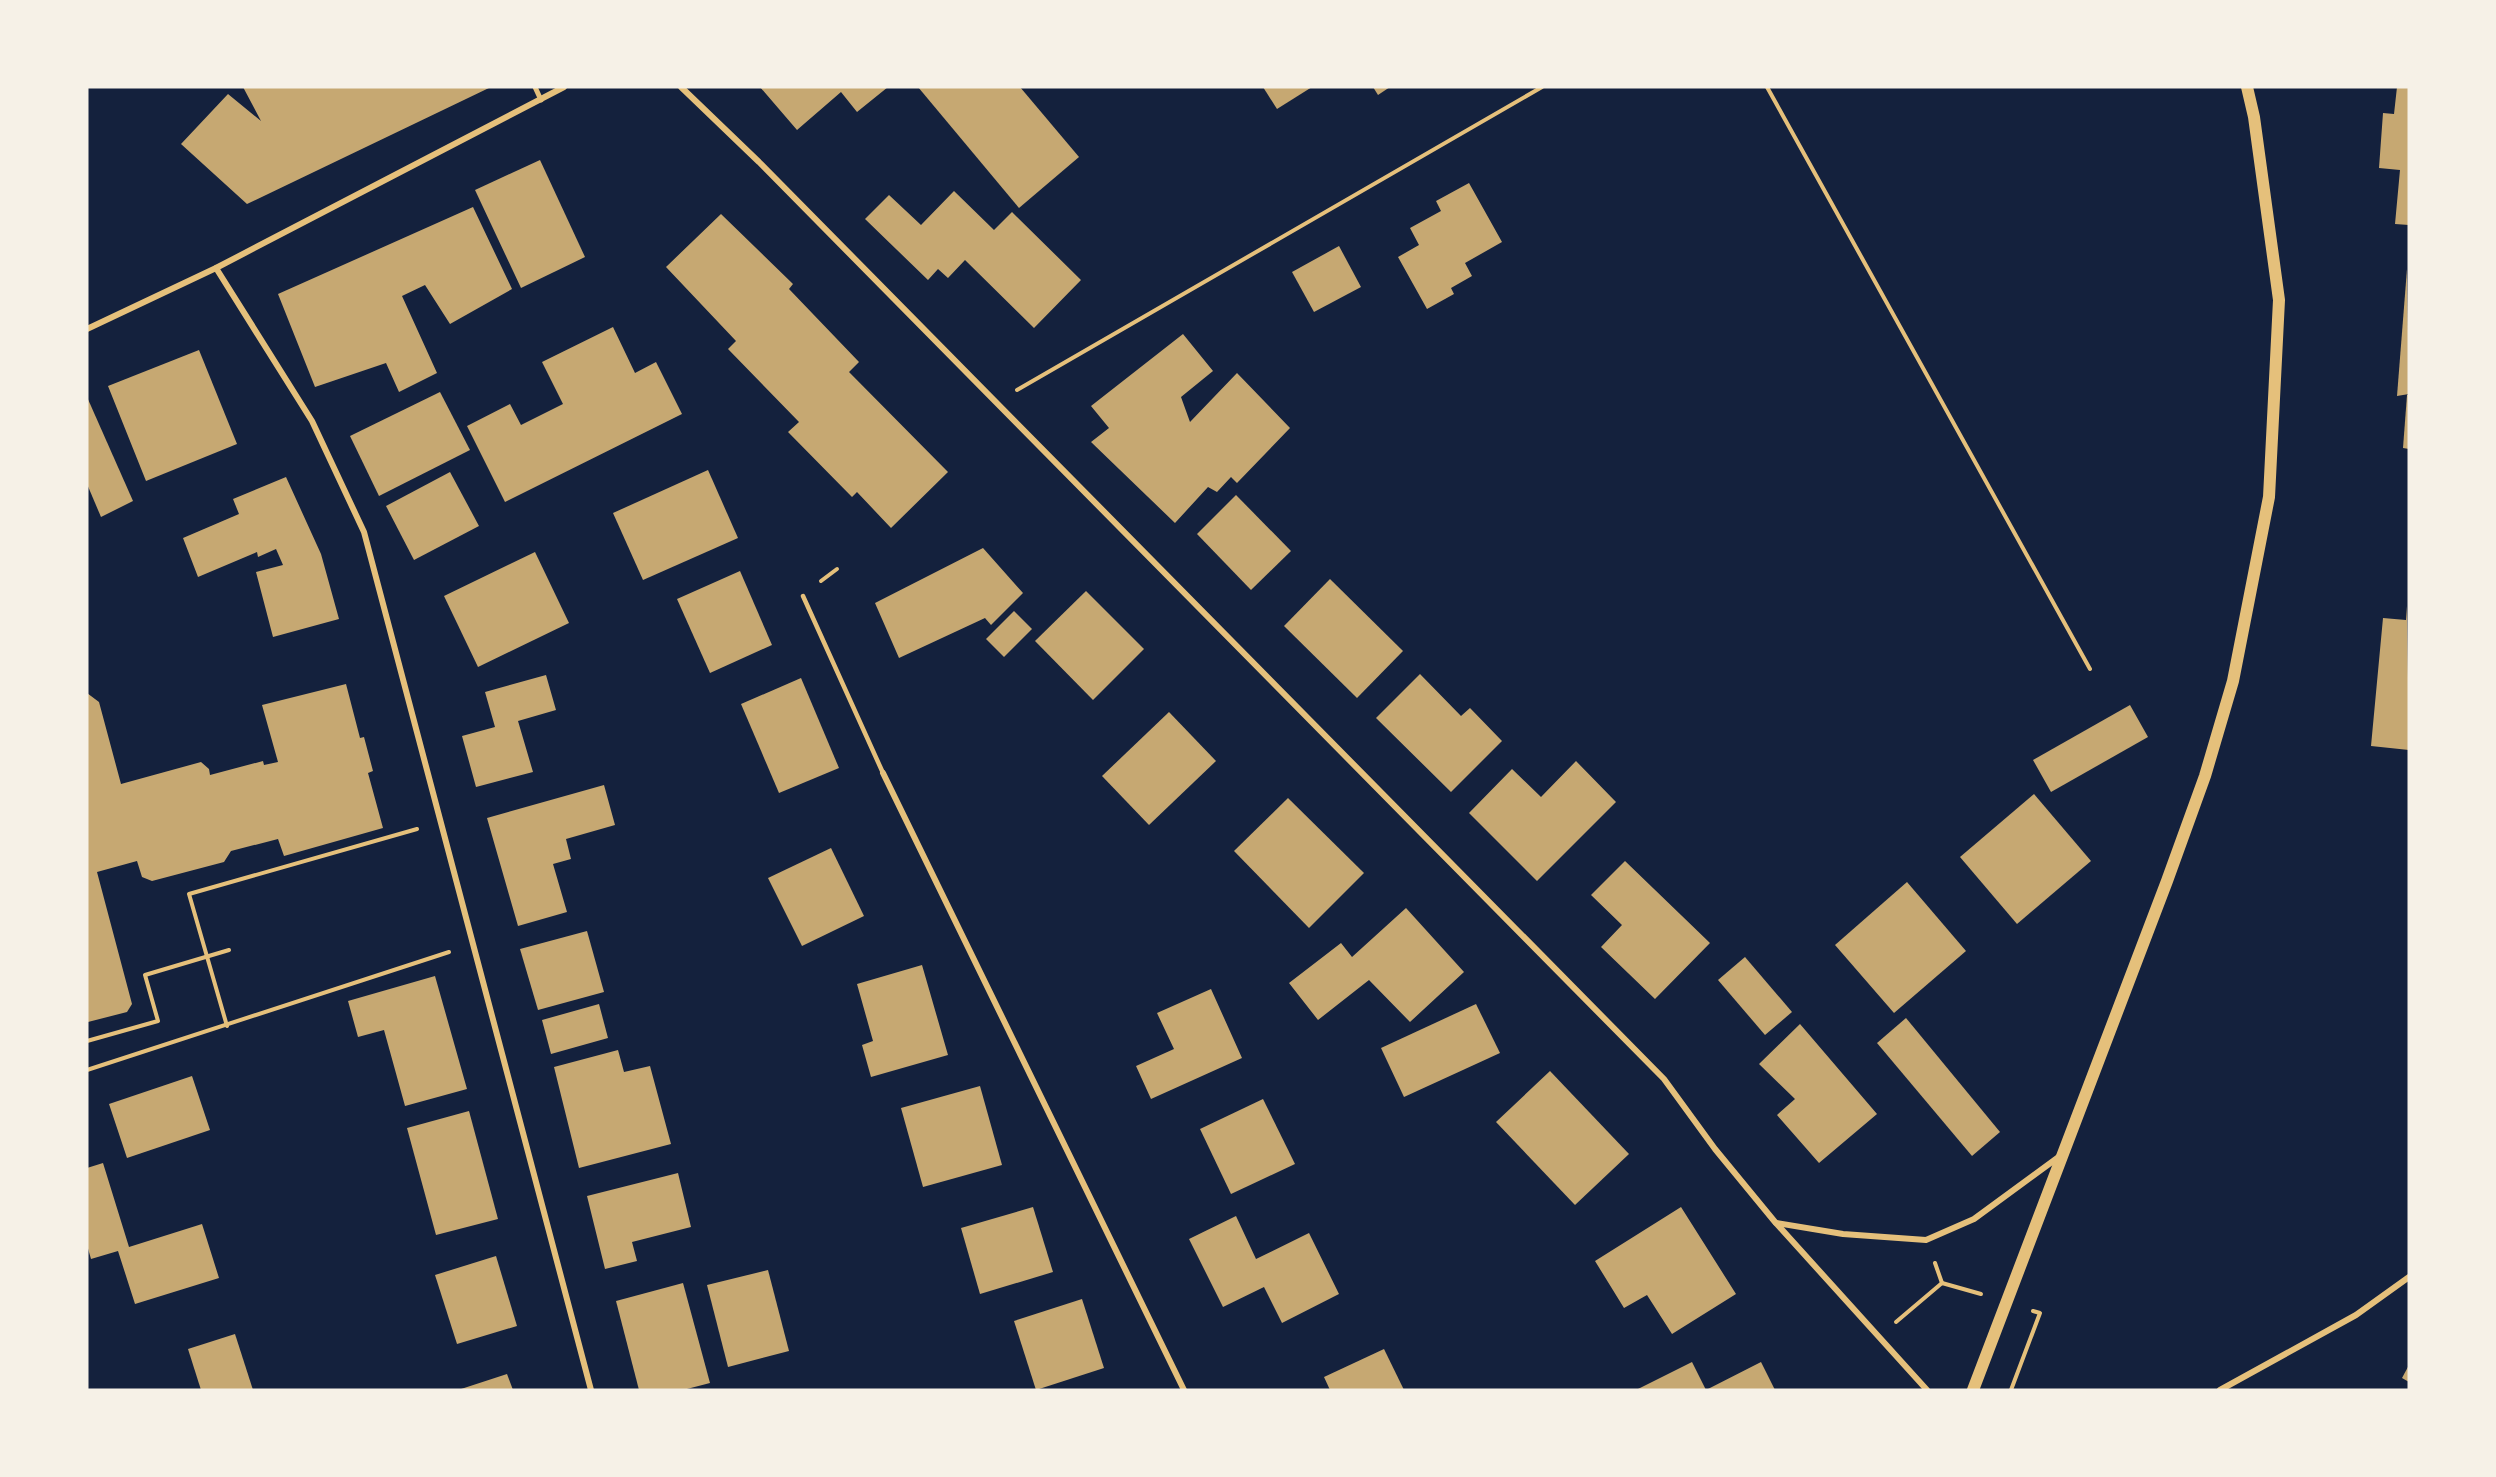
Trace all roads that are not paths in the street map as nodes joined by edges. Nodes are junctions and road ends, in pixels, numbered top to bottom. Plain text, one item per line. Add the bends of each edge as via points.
1 (535, 87) edge
2 (564, 87) edge
3 (681, 87) edge
4 (2247, 87) edge
5 (541, 100) junction
6 (216, 268) junction
7 (87, 330) edge
8 (803, 596) dead end
9 (883, 773) joint
10 (2063, 1154) junction
11 (1775, 1222) junction
12 (2409, 1277) edge
13 (591, 1390) edge
14 (1184, 1390) edge
15 (1927, 1390) edge
16 (1973, 1390) edge
17 (2220, 1390) edge

1 - 5 street
2 - 5 street
3 - 11 street via 1664,1079
4 - 10 main road via 2278,300 2269,497 2233,681 2205,776
5 - 6 street
6 - 7 street
6 - 13 street via 312,421 364,532
8 - 9 lane
9 - 14 street
10 - 11 street via 1974,1219 1926,1240 1843,1234
10 - 16 main road
11 - 15 street
12 - 17 street via 2356,1315

